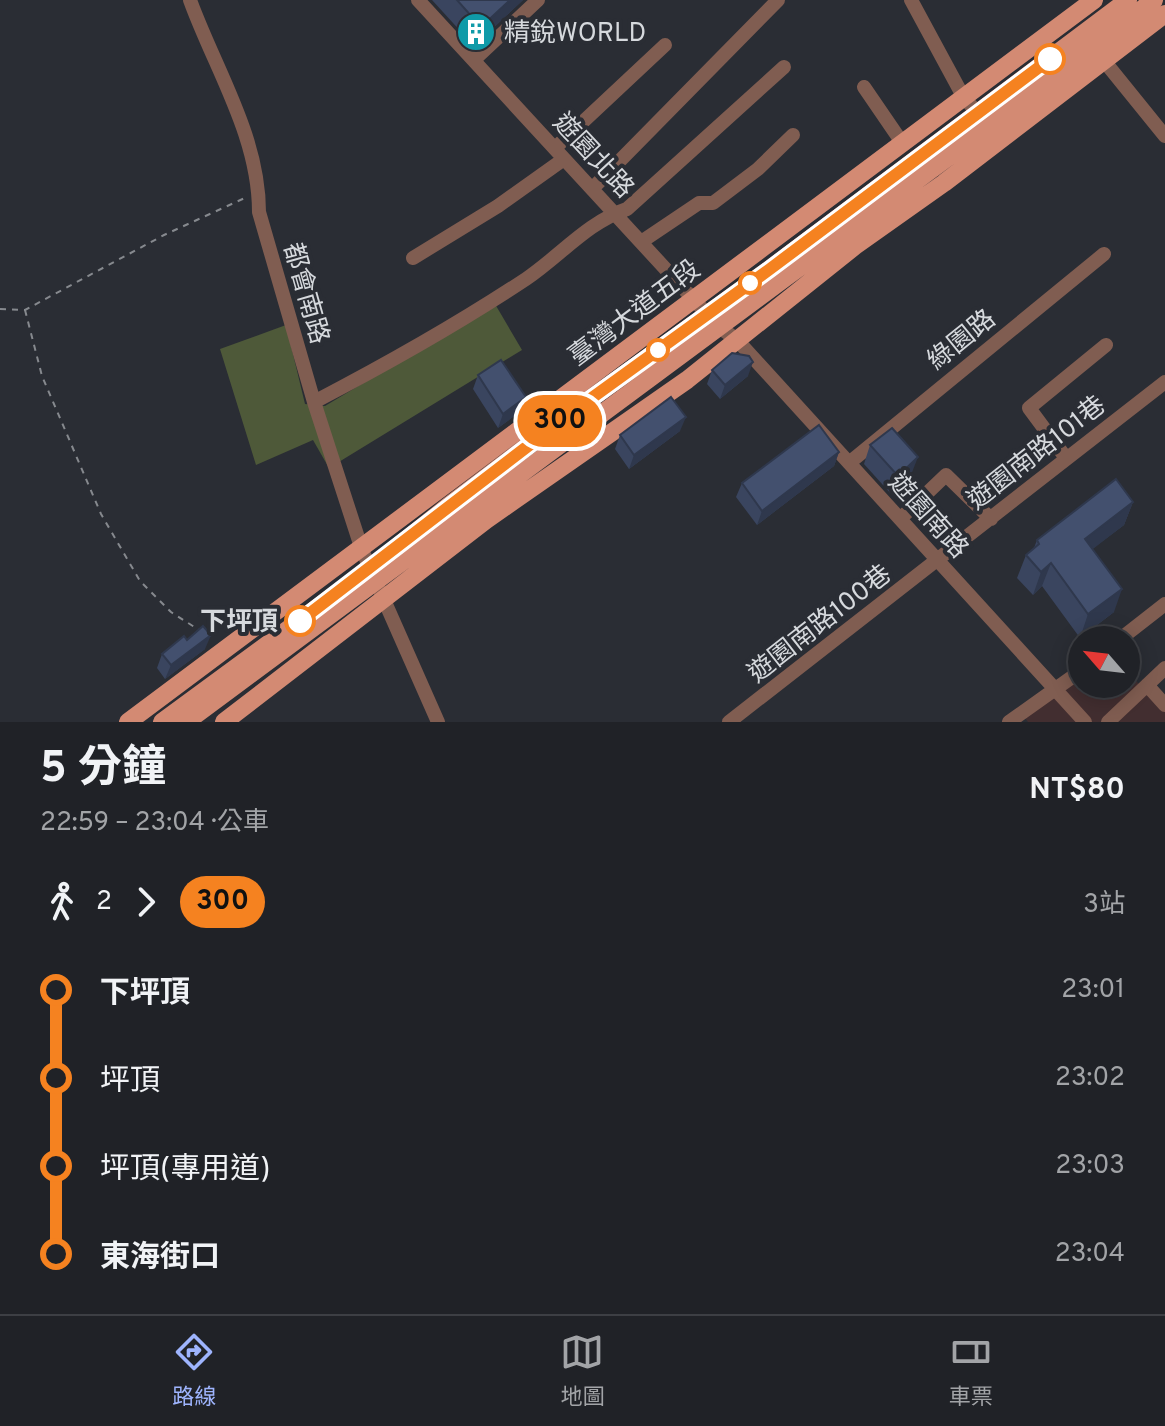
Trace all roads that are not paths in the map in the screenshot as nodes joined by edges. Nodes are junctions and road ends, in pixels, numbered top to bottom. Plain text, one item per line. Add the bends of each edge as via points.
1 (190, 0) edge
2 (418, 0) edge
3 (538, 0) edge
4 (778, 0) edge
5 (911, 0) edge
6 (1094, 0) edge
7 (1128, 0) edge
8 (1154, 0) edge
9 (1165, 14) edge
10 (665, 45) dead end
11 (474, 60) junction
12 (1105, 62) junction
13 (784, 67) dead end
14 (864, 87) dead end
15 (964, 98) junction
16 (989, 126) junction
17 (793, 135) dead end
18 (1165, 136) edge
19 (903, 144) junction
20 (560, 154) junction
21 (592, 189) junction
22 (614, 214) junction
23 (641, 242) junction
24 (1104, 254) dead end
25 (413, 258) dead end
26 (693, 299) junction
27 (713, 320) junction
28 (737, 340) junction
29 (1106, 345) dead end
30 (1165, 382) edge
31 (314, 402) junction
32 (1066, 458) junction
33 (849, 463) junction
34 (900, 519) junction
35 (991, 519) junction
36 (362, 550) junction
37 (937, 560) junction
38 (377, 584) junction
39 (1165, 604) edge
40 (1137, 626) edge
41 (1165, 668) edge
42 (1068, 681) edge
43 (1147, 685) junction
44 (1056, 690) junction
45 (1165, 705) edge
46 (128, 722) edge
47 (162, 722) edge
48 (186, 722) edge
49 (224, 722) edge
50 (438, 722) edge
51 (729, 722) edge
52 (1009, 722) edge
53 (1085, 722) edge
54 (1108, 722) edge

1 - 31 street, 都會南路 via 250,152 259,212
2 - 11 street, 遊園北路
3 - 11 street
4 - 21 street
5 - 15 street
6 - 15 main road, 臺灣大道五段
7 - 16 main road, 臺灣大道五段
8 - 16 main road, 臺灣大道五段
9 - 12 main road, 臺灣大道五段
10 - 20 street
11 - 20 street, 遊園北路
12 - 16 main road, 臺灣大道五段
12 - 18 street
13 - 22 street via 627,209
14 - 19 street
15 - 16 street
15 - 19 main road, 臺灣大道五段
16 - 27 main road, 臺灣大道五段
16 - 28 main road, 臺灣大道五段 via 855,246
17 - 23 street via 713,203 699,203
19 - 26 main road, 臺灣大道五段
20 - 21 street, 遊園北路
20 - 25 street via 498,206
21 - 22 street, 遊園北路
22 - 23 street, 遊園北路
22 - 31 street via 457,323
23 - 26 street, 遊園北路
24 - 33 street, 綠園路
26 - 27 street, 遊園北路
26 - 36 main road, 臺灣大道五段
27 - 28 street, 遊園北路
27 - 38 main road, 臺灣大道五段 via 447,507
28 - 33 street, 遊園南路
28 - 38 main road, 臺灣大道五段 via 486,520
29 - 32 street via 1029,408
30 - 32 street, 遊園南路101巷
31 - 36 street, 都會南路
32 - 35 street, 遊園南路101巷
33 - 34 street, 遊園南路
34 - 35 street via 946,475
34 - 37 street, 遊園南路
35 - 37 street, 遊園南路101巷
36 - 38 street, 都會南路
36 - 46 main road, 臺灣大道五段
37 - 44 street, 遊園南路
37 - 51 street, 遊園南路100巷
38 - 47 main road, 臺灣大道五段
38 - 48 main road, 臺灣大道五段
38 - 49 main road, 臺灣大道五段
38 - 50 street, 都會南路
39 - 40 street
41 - 43 street
42 - 44 street
43 - 45 street
43 - 54 street
44 - 52 street
44 - 53 street, 遊園南路

